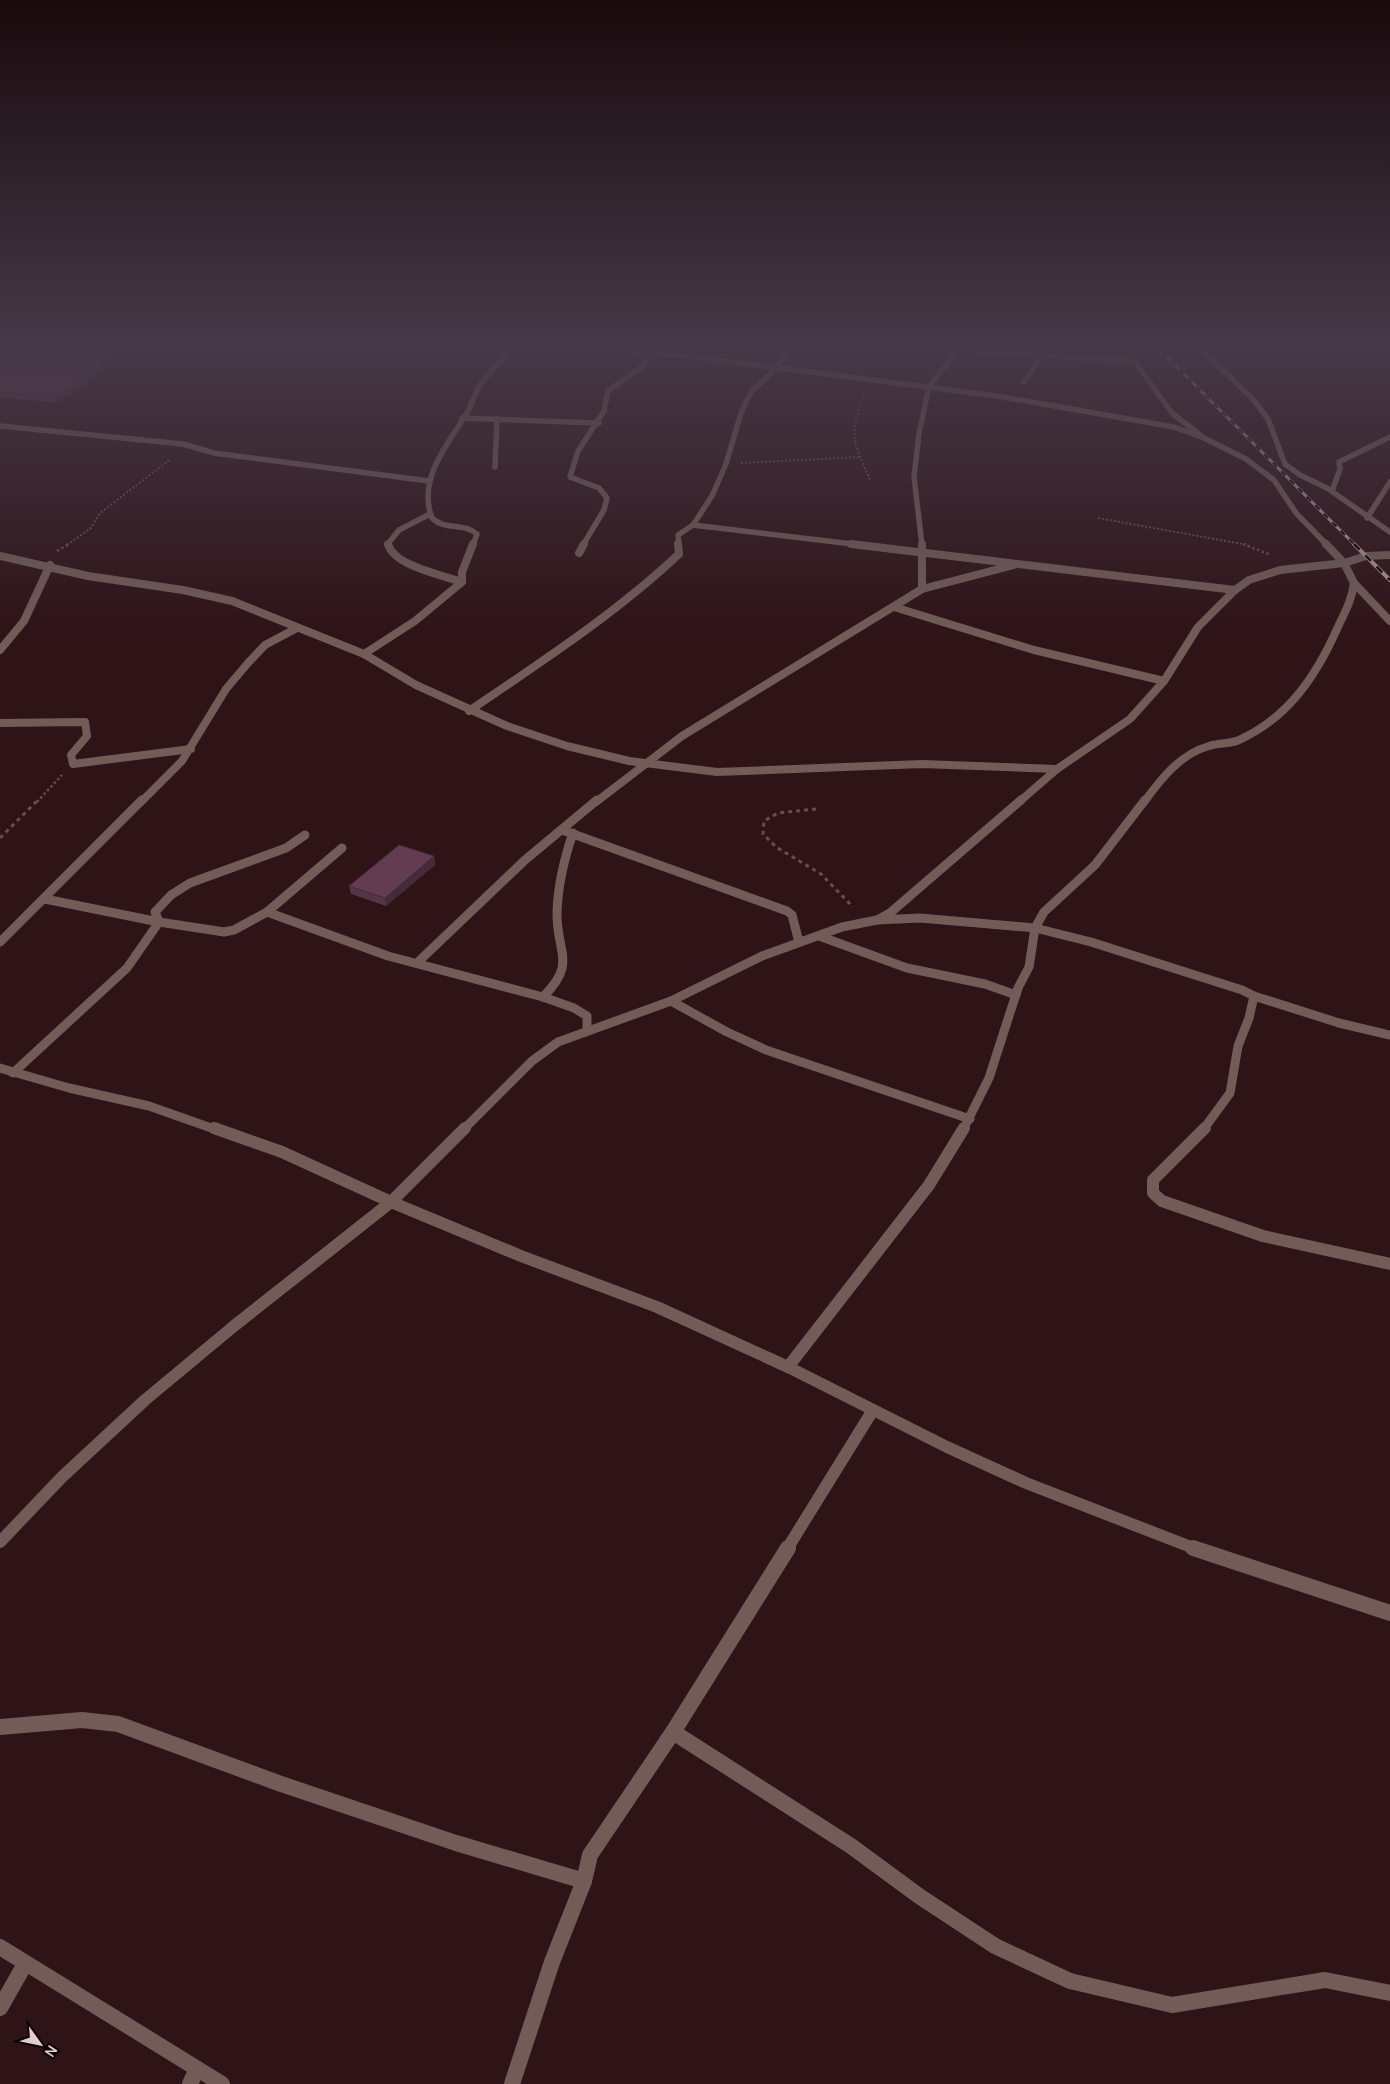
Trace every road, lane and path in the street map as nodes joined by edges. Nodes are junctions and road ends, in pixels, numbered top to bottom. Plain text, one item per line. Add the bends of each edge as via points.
1 (146, 441) edge
2 (450, 441) edge
3 (496, 441) edge
4 (585, 441) edge
5 (733, 441) edge
6 (857, 441) edge
7 (918, 441) edge
8 (1211, 441) edge
9 (1276, 441) edge
10 (1378, 441) edge
11 (191, 446) junction
12 (860, 457) junction
13 (726, 464) junction
14 (495, 467) dead end
15 (870, 480) dead end
16 (429, 481) junction
17 (1390, 482) edge
18 (1332, 491) junction
19 (430, 514) junction
20 (1098, 518) dead end
21 (1367, 518) junction
22 (693, 525) junction
23 (1390, 532) edge
24 (580, 553) dead end
25 (923, 553) junction
26 (0, 556) edge
27 (1390, 556) edge
28 (1344, 563) junction
29 (47, 564) junction
30 (1020, 564) junction
31 (1286, 569) junction
32 (462, 582) junction
33 (1354, 583) junction
34 (922, 589) junction
35 (1235, 590) junction
36 (894, 607) junction
37 (1390, 621) edge
38 (297, 628) junction
39 (0, 650) edge
40 (364, 654) junction
41 (1164, 681) junction
42 (469, 711) junction
43 (0, 723) edge
44 (191, 749) junction
45 (644, 763) junction
46 (73, 764) junction
47 (1057, 768) junction
48 (816, 809) dead end
49 (562, 830) junction
50 (573, 832) junction
51 (305, 835) dead end
52 (0, 838) edge
53 (342, 848) dead end
54 (45, 899) junction
55 (267, 912) junction
56 (872, 921) junction
57 (159, 922) junction
58 (1035, 928) junction
59 (819, 936) junction
60 (0, 942) edge
61 (799, 942) junction
62 (417, 963) junction
63 (1016, 995) junction
64 (1254, 996) junction
65 (543, 998) junction
66 (671, 1001) junction
67 (587, 1031) junction
68 (1390, 1035) edge
69 (0, 1068) edge
70 (13, 1073) junction
71 (970, 1119) junction
72 (391, 1202) junction
73 (1390, 1264) edge
74 (788, 1367) junction
75 (873, 1410) junction
76 (0, 1542) edge
77 (1390, 1613) edge
78 (0, 1727) edge
79 (673, 1732) junction
80 (584, 1881) junction
81 (0, 1947) edge
82 (25, 1964) junction
83 (1390, 1993) edge
84 (0, 2008) edge
85 (193, 2076) edge
86 (222, 2084) edge
87 (512, 2084) edge

1 - 11 street
2 - 16 street
3 - 14 street
4 - 24 street via 572,458 570,477 599,488 607,498
5 - 13 street
6 - 12 path
7 - 25 street via 914,477
8 - 28 street via 1246,459 1274,480 1296,513
9 - 18 street via 1285,464
10 - 18 street via 1339,462 1340,469
11 - 16 street via 214,453
11 - 29 path via 100,513 91,528 60,549
12 - 13 path
12 - 15 path
13 - 22 street via 712,496
16 - 19 street
17 - 21 street
18 - 21 street
19 - 32 street via 436,522 471,528 477,534 462,572
19 - 32 street via 388,539 390,552 401,560
20 - 31 path via 1248,545 1267,552
21 - 23 street
22 - 25 street
22 - 42 street via 678,535 679,554 648,583 580,635
25 - 30 street
25 - 34 street
26 - 29 street
27 - 28 street via 1366,556
28 - 31 street
28 - 33 street
29 - 38 street via 99,578 211,594
29 - 39 street via 24,621
30 - 34 street
30 - 35 street
31 - 35 street via 1262,575
32 - 40 street via 415,621
33 - 37 street
33 - 58 street via 1352,597 1334,639 1318,668 1285,709 1237,741 1208,746 1184,758 1162,778 1095,865 1044,912
34 - 36 street
35 - 41 street via 1198,627
36 - 41 street via 1034,650
36 - 45 street via 755,690
38 - 40 street
38 - 44 street via 265,645 248,662 213,708
40 - 42 street via 388,671
41 - 47 street via 1130,719
42 - 45 street via 545,741
43 - 46 street via 86,722 88,732 84,744 70,755
44 - 46 street
44 - 54 street
45 - 47 street via 726,772 903,764
45 - 49 street
46 - 52 path
47 - 56 street via 925,886 902,905
48 - 56 path via 778,813 764,822 763,834 821,874
49 - 50 street
49 - 62 street via 518,866
50 - 61 street via 787,910 792,915
50 - 65 street via 563,862 557,912 564,966 558,982
51 - 57 street via 286,848 190,883 171,895 155,912
53 - 55 street
54 - 57 street
54 - 60 street
55 - 57 street via 224,932
55 - 62 street via 352,944
56 - 58 street via 920,918
56 - 59 street
57 - 70 street via 127,968
58 - 63 street via 1029,967
58 - 64 street via 1107,947
59 - 61 street
59 - 63 street via 907,968 985,984
61 - 66 street via 762,956
62 - 65 street
63 - 71 street via 990,1078
64 - 68 street via 1339,1023
64 - 73 street via 1238,1046 1230,1093 1199,1135 1153,1180 1153,1193 1162,1201 1263,1236
65 - 67 street via 587,1016
66 - 67 street
66 - 71 street via 766,1050
67 - 72 street via 558,1042 532,1061
69 - 70 street
70 - 72 street via 149,1106 241,1137 282,1152
71 - 74 street via 929,1185
72 - 74 street via 657,1307
72 - 76 street via 145,1400 62,1477
74 - 75 street
75 - 77 street via 1035,1487 1176,1542
75 - 79 street
78 - 80 street via 82,1720 118,1724 235,1768 456,1843
79 - 80 street via 590,1855
79 - 83 street via 851,1846 995,1946 1070,1980 1172,2005 1325,1980
80 - 87 street via 552,1962
81 - 82 street
82 - 84 street
82 - 85 street
85 - 86 street

